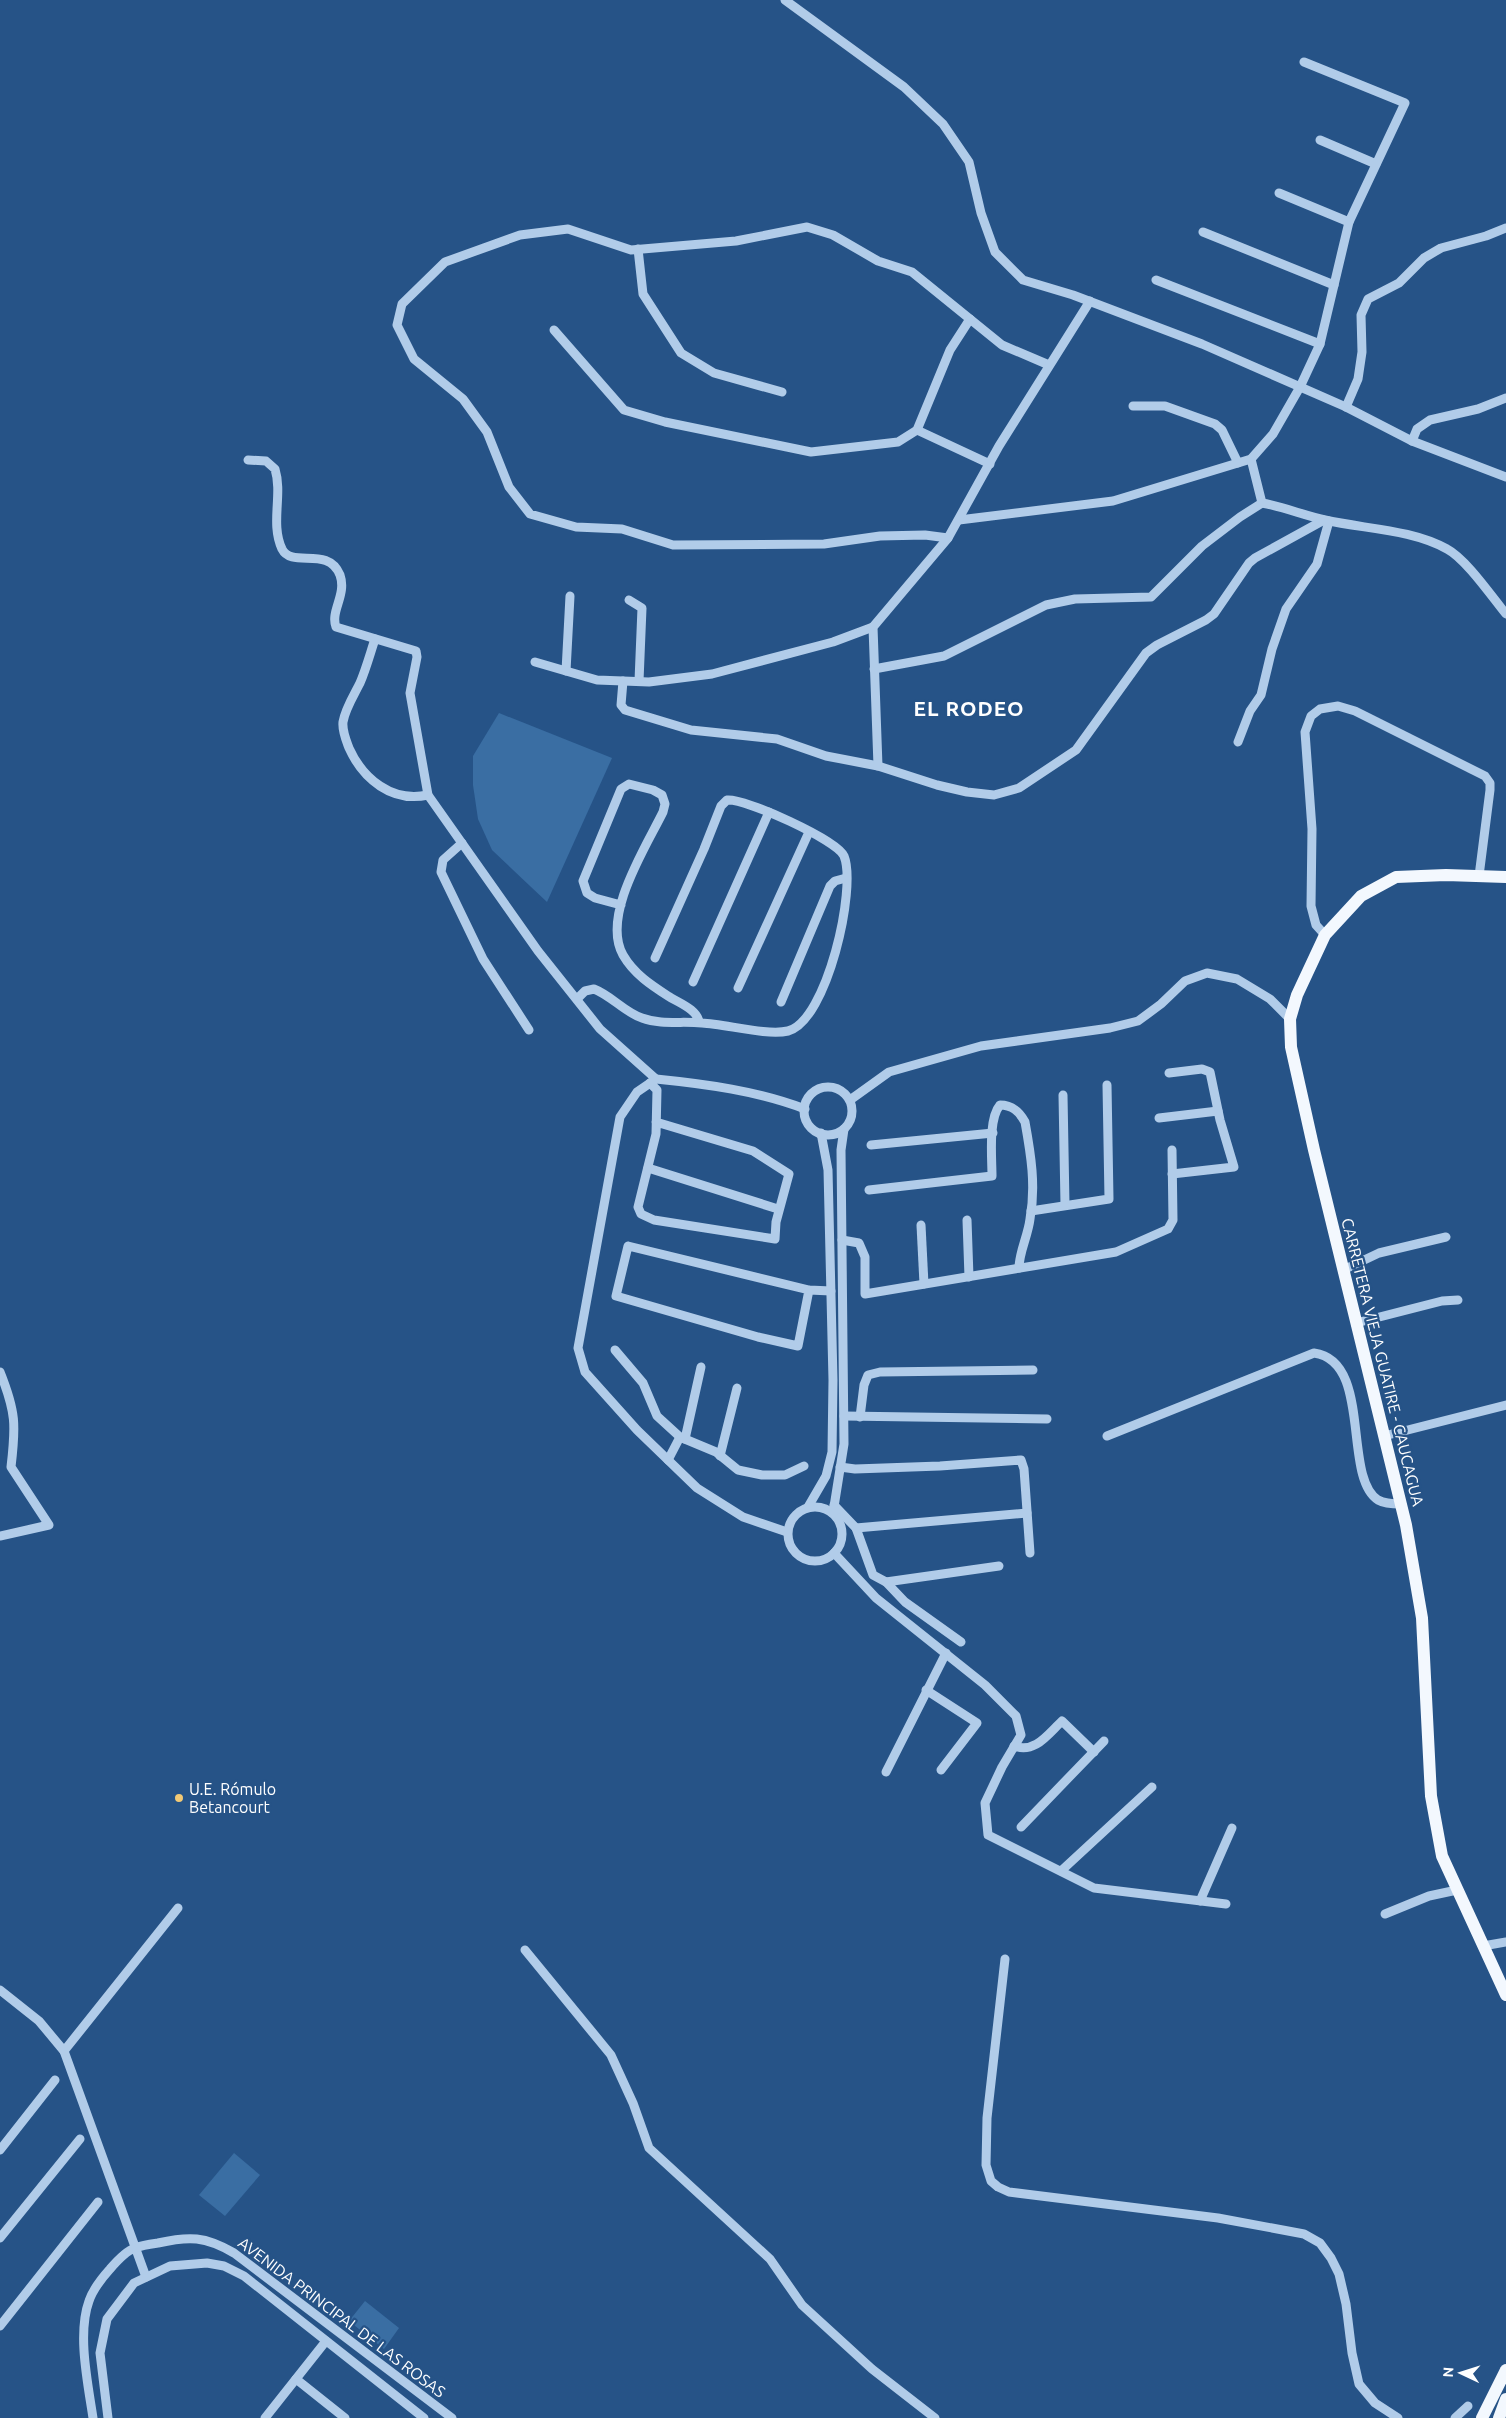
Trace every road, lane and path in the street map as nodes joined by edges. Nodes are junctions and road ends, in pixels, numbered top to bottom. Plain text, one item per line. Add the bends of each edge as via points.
1 (785, 0) edge
2 (1304, 62) dead end
3 (1320, 140) dead end
4 (1376, 164) junction
5 (1280, 193) dead end
6 (1349, 222) junction
7 (1506, 228) edge
8 (1204, 232) dead end
9 (638, 249) junction
10 (1156, 280) dead end
11 (1334, 286) junction
12 (1090, 301) junction
13 (970, 319) junction
14 (554, 330) dead end
15 (1320, 344) junction
16 (1049, 366) junction
17 (1300, 387) junction
18 (782, 392) dead end
19 (1506, 398) edge
20 (1133, 406) dead end
21 (1346, 408) junction
22 (917, 430) junction
23 (1412, 441) junction
24 (1251, 459) junction
25 (248, 460) dead end
26 (1238, 463) junction
27 (990, 464) junction
28 (1506, 477) edge
29 (1262, 504) junction
30 (959, 520) junction
31 (1326, 520) junction
32 (948, 538) junction
33 (570, 596) dead end
34 (629, 600) dead end
35 (1506, 614) edge
36 (873, 627) junction
37 (375, 639) junction
38 (535, 662) dead end
39 (874, 670) junction
40 (566, 671) junction
41 (623, 681) junction
42 (639, 682) junction
43 (1238, 742) dead end
44 (878, 766) junction
45 (428, 795) junction
46 (769, 812) junction
47 (808, 832) junction
48 (462, 843) junction
49 (1479, 876) junction
50 (1506, 877) edge
51 (846, 878) junction
52 (621, 905) junction
53 (1325, 935) junction
54 (655, 958) dead end
55 (693, 982) dead end
56 (738, 988) dead end
57 (577, 999) junction
58 (781, 1002) dead end
59 (1290, 1019) junction
60 (699, 1022) junction
61 (529, 1030) dead end
62 (1169, 1073) dead end
63 (653, 1081) junction
64 (1107, 1085) dead end
65 (1063, 1095) dead end
66 (850, 1100) junction
67 (804, 1109) junction
68 (1218, 1111) junction
69 (1159, 1118) dead end
70 (656, 1122) junction
71 (844, 1129) junction
72 (992, 1133) junction
73 (821, 1134) junction
74 (871, 1145) dead end
75 (1172, 1150) dead end
76 (648, 1168) junction
77 (1172, 1174) junction
78 (870, 1190) dead end
79 (1065, 1205) junction
80 (778, 1209) junction
81 (1031, 1211) junction
82 (966, 1220) dead end
83 (921, 1225) dead end
84 (1446, 1237) dead end
85 (842, 1240) junction
86 (1019, 1268) junction
87 (1343, 1270) junction
88 (969, 1277) junction
89 (924, 1284) junction
90 (810, 1290) junction
91 (831, 1291) junction
92 (1458, 1300) dead end
93 (1356, 1323) junction
94 (616, 1350) dead end
95 (701, 1367) dead end
96 (1033, 1370) dead end
97 (0, 1372) edge
98 (737, 1388) dead end
99 (1506, 1405) edge
100 (844, 1416) junction
101 (860, 1417) junction
102 (1047, 1419) dead end
103 (1107, 1436) dead end
104 (1384, 1436) junction
105 (682, 1438) junction
106 (720, 1456) junction
107 (668, 1460) junction
108 (804, 1466) dead end
109 (840, 1467) junction
110 (1401, 1504) junction
111 (808, 1507) junction
112 (833, 1509) junction
113 (1027, 1513) junction
114 (856, 1528) junction
115 (787, 1532) junction
116 (0, 1536) edge
117 (834, 1553) junction
118 (1030, 1553) dead end
119 (999, 1566) dead end
120 (886, 1582) junction
121 (962, 1642) dead end
122 (946, 1653) junction
123 (926, 1690) junction
124 (1104, 1742) dead end
125 (1014, 1746) junction
126 (1094, 1752) junction
127 (941, 1770) dead end
128 (886, 1772) dead end
129 (1152, 1786) dead end
130 (1020, 1826) dead end
131 (1232, 1828) dead end
132 (1061, 1871) junction
133 (1457, 1890) junction
134 (1200, 1901) junction
135 (1226, 1904) dead end
136 (178, 1908) dead end
137 (1385, 1914) dead end
138 (1506, 1942) edge
139 (1483, 1946) junction
140 (525, 1950) dead end
141 (1005, 1959) dead end
142 (0, 1990) edge
143 (1506, 1995) edge
144 (64, 2051) junction
145 (56, 2080) dead end
146 (80, 2139) dead end
147 (0, 2150) edge
148 (98, 2202) dead end
149 (0, 2238) edge
150 (134, 2248) junction
151 (146, 2277) junction
152 (0, 2326) edge
153 (326, 2341) junction
154 (1506, 2370) edge
155 (1506, 2375) edge
156 (296, 2379) junction
157 (1506, 2399) edge
158 (1468, 2406) dead end
159 (93, 2418) edge
160 (108, 2418) edge
161 (265, 2418) edge
162 (346, 2418) edge
163 (424, 2418) edge
164 (452, 2418) edge
165 (935, 2418) edge
166 (1398, 2418) edge
167 (1455, 2418) edge
168 (1482, 2418) edge
169 (1491, 2418) edge
170 (1499, 2418) edge

1 - 12 street via 904,86 943,124 969,162 981,213 995,252 1023,280
2 - 4 street via 1405,103
3 - 4 street
4 - 6 street
5 - 6 street
6 - 11 street
7 - 21 street via 1441,248 1424,258 1399,283 1368,299 1361,315 1362,352 1358,379
8 - 11 street
9 - 13 street via 736,241 807,227 833,235 878,261 912,272
9 - 18 street via 643,294 682,353 714,373
9 - 32 street via 631,250 568,229 520,235 445,262 402,304 396,325 414,359 463,399 487,432 509,488 530,514 576,527 622,529 673,545 824,544 880,536
10 - 15 street
11 - 15 street
12 - 16 street
12 - 17 street via 1202,344
13 - 16 street via 1002,345
13 - 22 street via 950,350
14 - 22 street via 624,410 665,422 810,452 898,442
15 - 17 street
16 - 27 street
17 - 21 street
17 - 24 street via 1272,434
19 - 23 street via 1478,409 1430,420 1417,429
20 - 26 street via 1165,406 1215,424 1222,430
21 - 23 street
22 - 27 street
23 - 28 street
24 - 26 street
24 - 29 street
25 - 37 street via 266,461 275,469 276,521 282,550 292,557 327,560 339,572 342,590 336,627
26 - 30 street via 1113,500
27 - 30 street
29 - 31 street
29 - 39 street via 1240,516 1202,546 1151,597 1075,600 1046,605 944,656
30 - 32 street
31 - 35 street via 1418,538 1448,550
31 - 43 street via 1317,564 1286,609 1261,695 1250,711
31 - 44 street via 1255,558 1214,614 1146,654 1076,750 1019,788 994,795 967,792
32 - 36 street
33 - 40 street
34 - 42 street via 642,608
36 - 39 street
36 - 42 street via 833,642 712,674
37 - 45 street via 410,648 417,654 410,693
37 - 45 street via 344,718 346,741 357,764 377,785 407,796
38 - 40 street
39 - 44 street
40 - 41 street via 597,680
41 - 42 street
41 - 44 street via 621,705 625,710 691,730 777,739 826,756
45 - 48 street
46 - 47 street
46 - 54 street via 738,800 727,800 722,804
46 - 55 street
47 - 51 street via 834,845 842,853
47 - 56 street
48 - 57 street via 538,951
48 - 61 street via 443,860 441,872 484,959
49 - 50 main road, CARRETERA VIEJA GUATIRE - CAUCAGUA
49 - 53 main road, CARRETERA VIEJA GUATIRE - CAUCAGUA via 1396,877 1361,896
49 - 53 street via 1490,790 1486,776 1355,711 1338,706 1326,707 1311,716 1304,741 1312,821 1311,906 1316,924
51 - 58 street via 835,880 830,886
51 - 60 street via 832,967 818,1000 802,1023 780,1032
52 - 52 street via 664,808 662,795 629,784 621,790 583,881 587,893
52 - 60 street via 618,934 623,954 645,981 693,1011
53 - 59 main road, CARRETERA VIEJA GUATIRE - CAUCAGUA via 1296,995
57 - 60 street via 585,991 594,989 641,1018 672,1023
57 - 63 street via 600,1029
59 - 66 street via 1270,999 1237,979 1207,973 1185,981 1138,1021 1110,1028 981,1046 889,1072
59 - 87 main road, CARRETERA VIEJA GUATIRE - CAUCAGUA via 1291,1047
62 - 68 street via 1202,1069 1210,1072
63 - 67 street via 689,1082 775,1098
63 - 70 street via 657,1090
63 - 107 street via 637,1092 620,1117 578,1348 585,1372 636,1430
64 - 79 street via 1109,1199
65 - 79 street
66 - 67 street via 839,1089 824,1087 810,1095
66 - 71 street via 852,1115
67 - 73 street via 808,1124
68 - 69 street
68 - 77 street via 1234,1167
70 - 76 street
70 - 80 street via 753,1151 789,1174
71 - 73 street
71 - 85 street via 841,1150
72 - 74 street
72 - 78 street via 992,1176
72 - 81 street via 996,1109 1000,1105 1009,1105 1021,1114 1034,1184
73 - 91 street via 828,1170
75 - 77 street
76 - 80 street
76 - 80 street via 638,1207 641,1214 654,1220 775,1239
77 - 86 street via 1173,1220 1168,1229 1116,1252
79 - 81 street
81 - 86 street
82 - 88 street
83 - 89 street
84 - 87 street via 1379,1253
85 - 89 street via 860,1243 865,1258 865,1294
85 - 100 street
86 - 88 street
87 - 93 main road, CARRETERA VIEJA GUATIRE - CAUCAGUA
88 - 89 street
90 - 90 street via 628,1246 616,1296 798,1346
90 - 91 street
91 - 111 street via 832,1452 826,1476
92 - 93 street via 1442,1301
93 - 104 main road, CARRETERA VIEJA GUATIRE - CAUCAGUA
94 - 105 street via 644,1383 657,1416
95 - 105 street
96 - 101 street via 880,1372 868,1375
97 - 116 street via 11,1400 16,1429 11,1467 49,1525
98 - 106 street
99 - 104 street
100 - 101 street
100 - 109 street
101 - 102 street
103 - 110 street via 1314,1353 1326,1354 1342,1370 1348,1386 1363,1474 1369,1490 1378,1500
104 - 110 main road, CARRETERA VIEJA GUATIRE - CAUCAGUA
105 - 106 street
105 - 107 street
106 - 108 street via 738,1470 762,1475 785,1475
107 - 115 street via 697,1488 743,1517
109 - 112 street
109 - 113 street via 940,1466 1021,1460
110 - 133 main road, CARRETERA VIEJA GUATIRE - CAUCAGUA via 1422,1618 1431,1796 1442,1856
111 - 112 street
111 - 115 street via 794,1516
112 - 114 street
112 - 117 street via 842,1537
113 - 114 street
113 - 118 street
114 - 120 street via 873,1575
115 - 117 street via 792,1550 808,1561 817,1561
117 - 122 street via 876,1598
119 - 120 street
120 - 121 street via 905,1602
122 - 123 street
122 - 125 street via 986,1685 1016,1716 1021,1735
123 - 127 street via 976,1723
123 - 128 street
124 - 126 street
125 - 126 street via 1023,1749 1034,1747 1062,1721
125 - 132 street via 985,1804 988,1835
126 - 130 street
129 - 132 street
131 - 134 street
132 - 134 street via 1094,1888
133 - 137 street via 1429,1896
133 - 139 main road, CARRETERA VIEJA GUATIRE - CAUCAGUA
134 - 135 street
136 - 144 street
138 - 139 street
139 - 143 main road, CARRETERA VIEJA GUATIRE - CAUCAGUA
140 - 165 street via 611,2055 649,2148 770,2259 802,2305 872,2370
141 - 166 street via 987,2118 986,2165 991,2181 1009,2192 1218,2218 1304,2234 1320,2242 1339,2274 1359,2384 1374,2403
142 - 144 street via 39,2021
144 - 150 street
145 - 147 street
146 - 149 street
148 - 152 street
150 - 151 street
150 - 159 street, AVENIDA PRINCIPAL DE LAS ROSAS via 117,2260 100,2280 85,2317 85,2352
150 - 164 street, AVENIDA PRINCIPAL DE LAS ROSAS via 182,2238 200,2238 218,2244
151 - 153 street, AVENIDA PRINCIPAL DE LAS ROSAS via 170,2266 207,2263 224,2266 244,2276
151 - 160 street, AVENIDA PRINCIPAL DE LAS ROSAS via 134,2283 106,2319 100,2353
153 - 156 street
153 - 163 street, AVENIDA PRINCIPAL DE LAS ROSAS
154 - 168 main road
155 - 169 main road
156 - 161 street
156 - 162 street
157 - 170 main road
158 - 167 street

